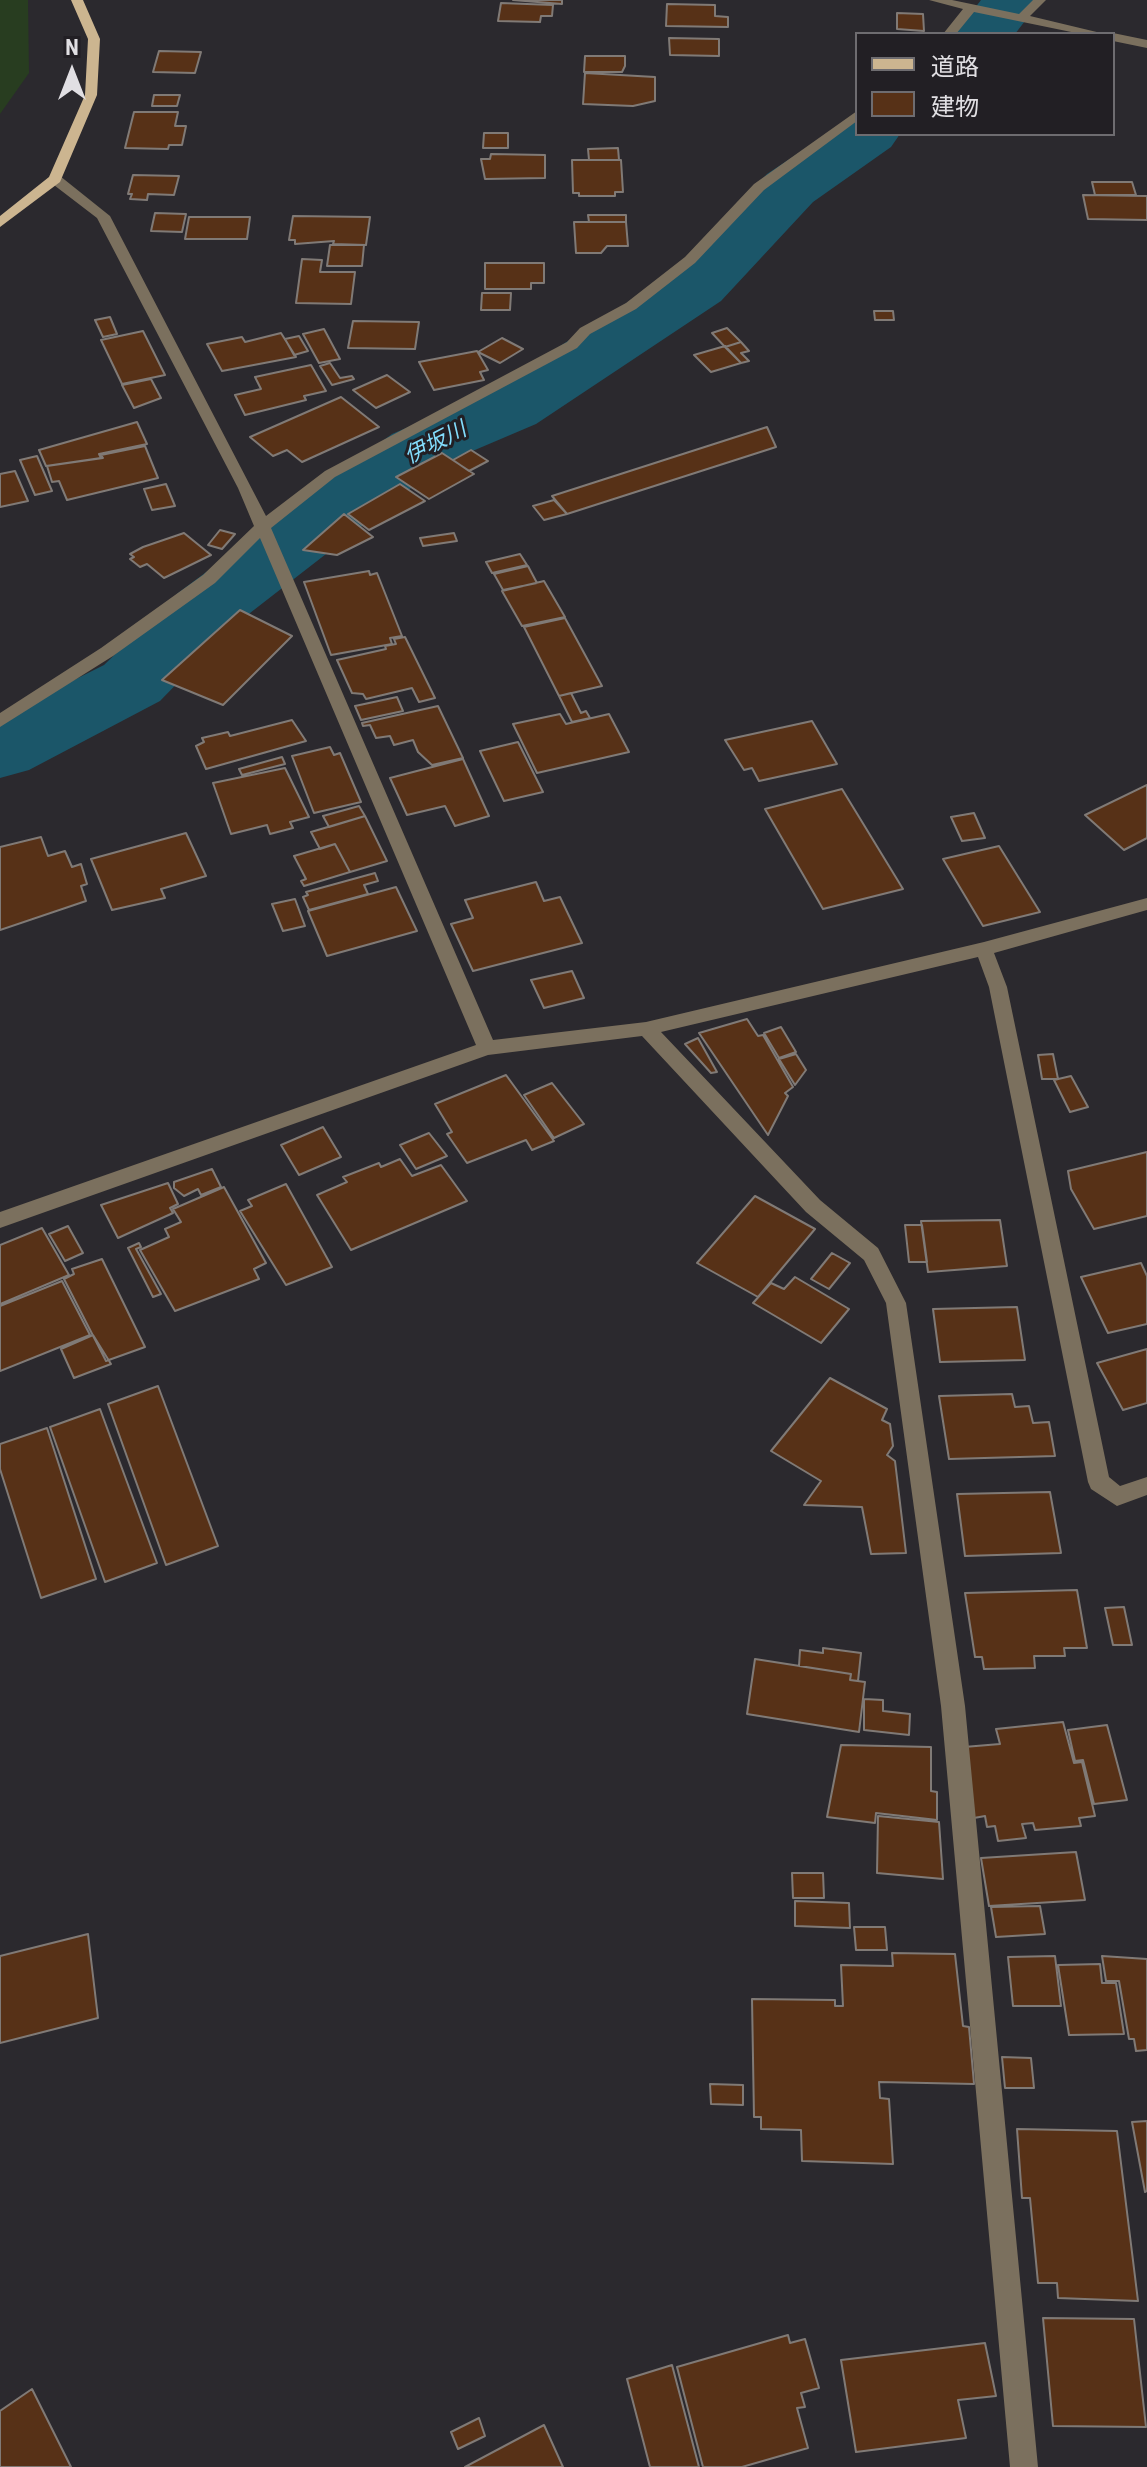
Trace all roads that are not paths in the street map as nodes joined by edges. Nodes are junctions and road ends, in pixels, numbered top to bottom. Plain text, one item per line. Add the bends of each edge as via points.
1 (77, 0) edge
2 (935, 0) edge
3 (1040, 0) edge
4 (978, 9) junction
5 (1017, 16) junction
6 (951, 32) edge
7 (1090, 32) edge
8 (1115, 37) edge
9 (1147, 44) edge
10 (855, 116) edge
11 (55, 179) junction
12 (0, 223) edge
13 (264, 533) junction
14 (0, 721) edge
15 (1147, 904) edge
16 (984, 949) junction
17 (646, 1029) junction
18 (487, 1048) junction
19 (0, 1220) edge
20 (1147, 1486) edge
21 (1024, 2467) edge

1 - 11 main road via 94,39 91,95
2 - 4 street
3 - 5 street
4 - 5 street
4 - 6 street
5 - 7 street
8 - 9 street
10 - 13 street via 759,187 690,260 631,306 585,331 572,345 330,474
11 - 12 main road
11 - 13 street via 103,216 246,488
13 - 14 street via 107,652
13 - 18 street
15 - 16 street
16 - 17 street
16 - 20 street via 998,987 1099,1482 1117,1497
17 - 18 street
17 - 21 street via 813,1206 871,1254 896,1303 953,1706
18 - 19 street

